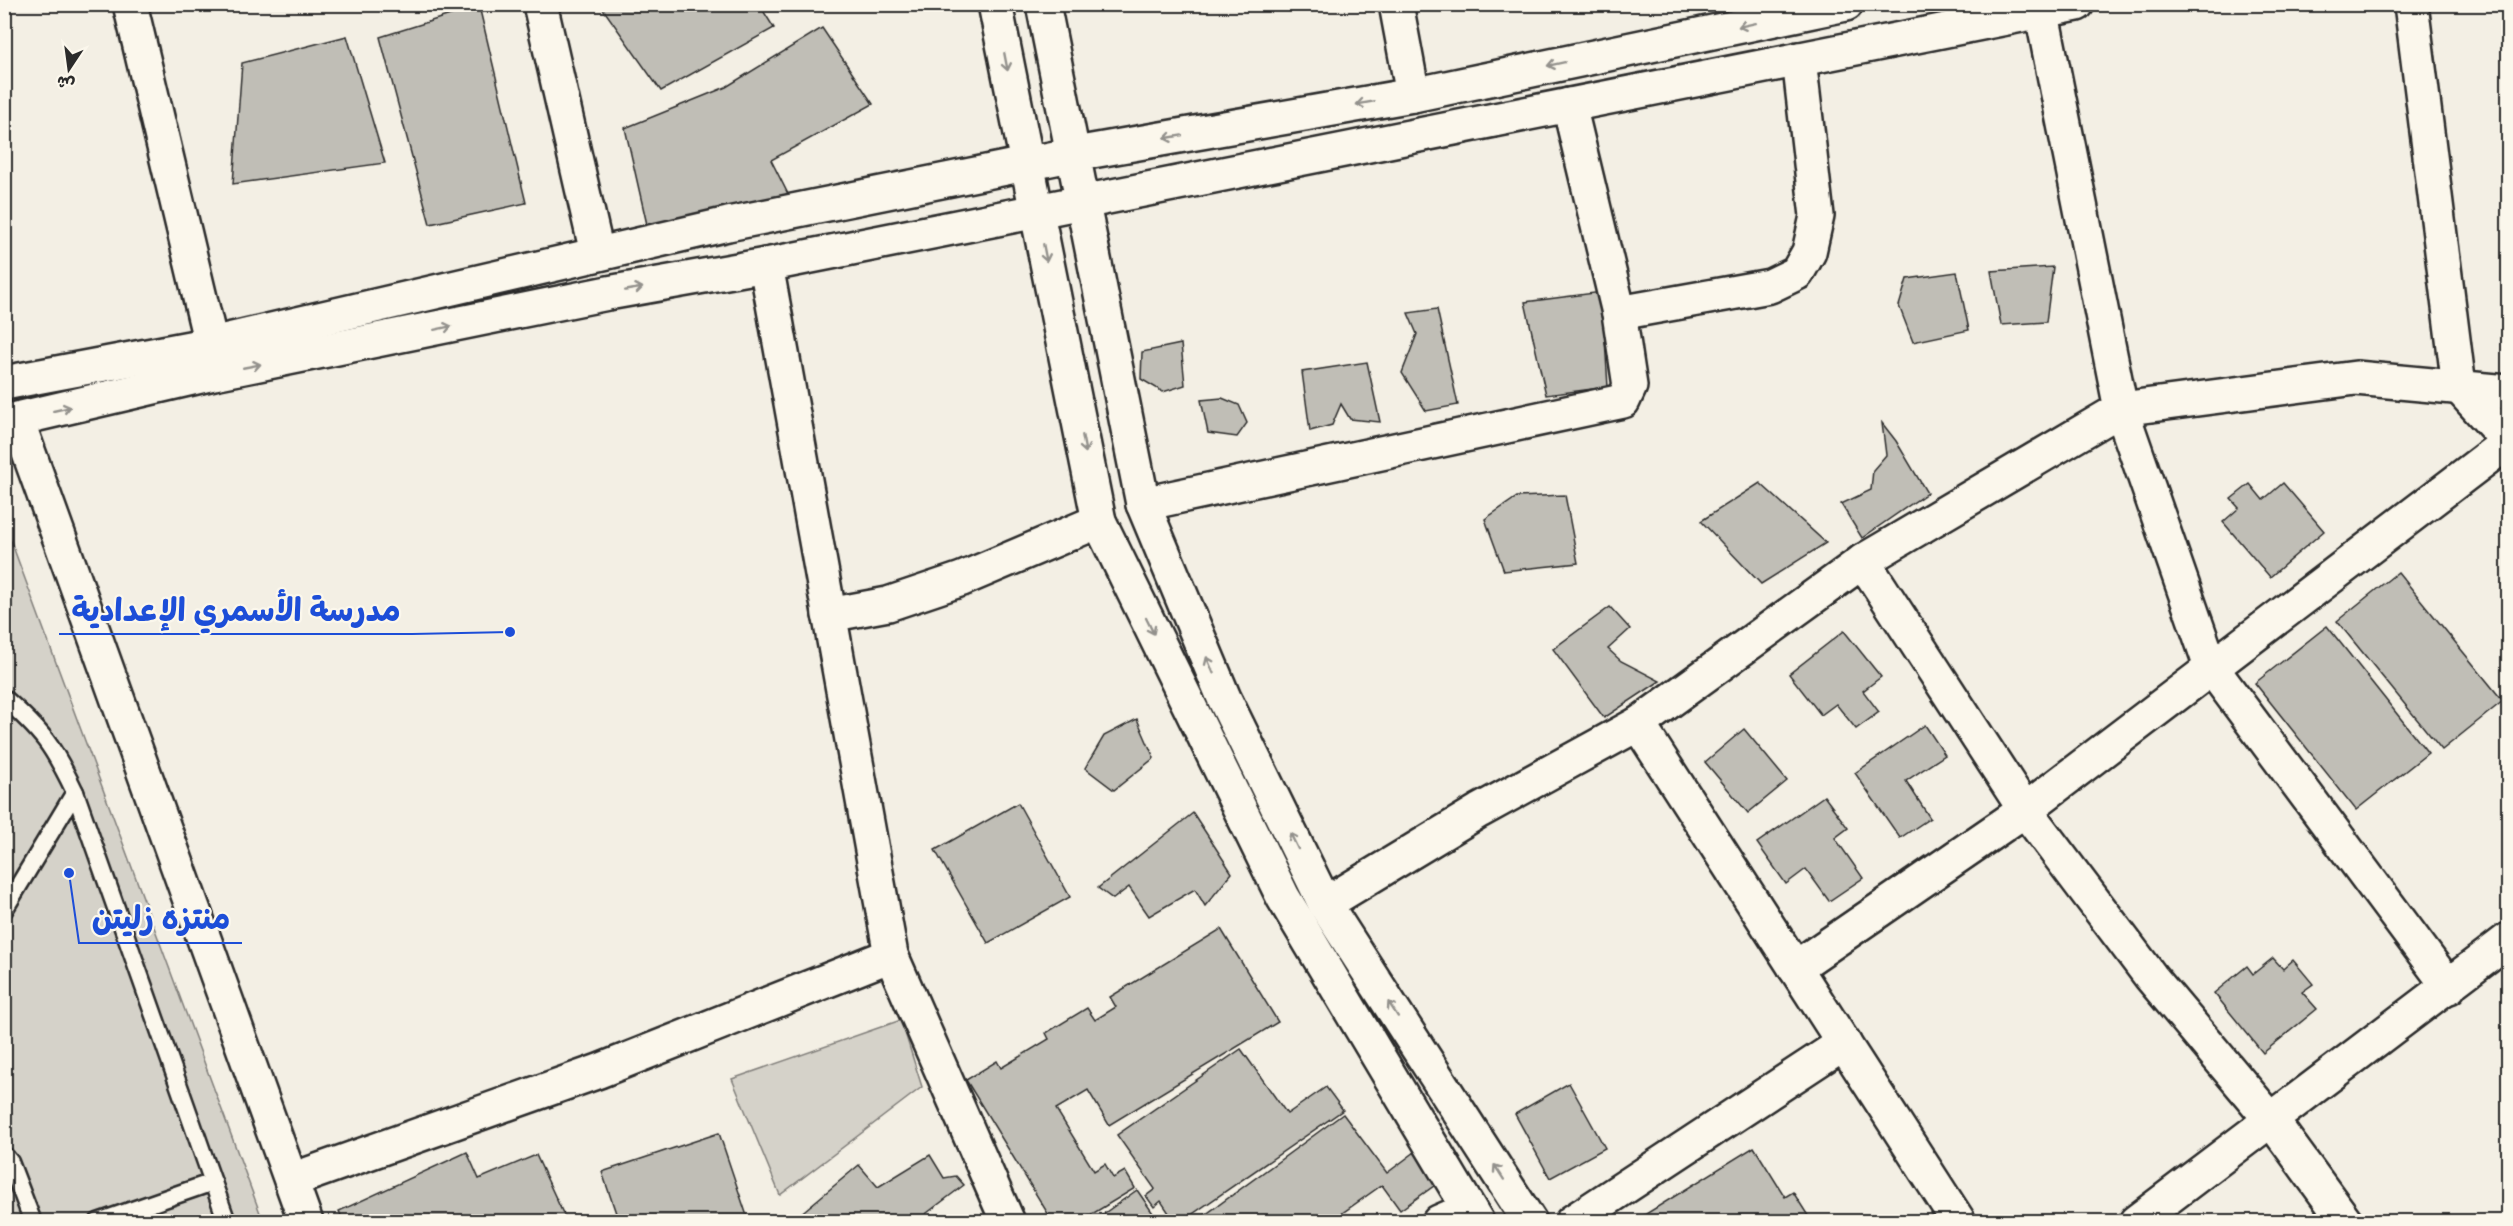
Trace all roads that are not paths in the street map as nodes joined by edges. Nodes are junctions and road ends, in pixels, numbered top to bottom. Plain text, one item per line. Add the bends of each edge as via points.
1 (130, 4) edge
2 (540, 4) edge
3 (995, 4) edge
4 (1043, 4) edge
5 (1396, 4) edge
6 (1846, 4) edge
7 (2078, 4) edge
8 (2410, 4) edge
9 (2040, 8) edge
10 (1799, 59) junction
11 (1413, 95) junction
12 (1569, 105) junction
13 (1075, 154) junction
14 (1027, 164) junction
15 (1084, 199) junction
16 (1037, 211) junction
17 (597, 253) junction
18 (766, 265) junction
19 (1619, 313) junction
20 (211, 344) junction
21 (4, 383) edge
22 (2459, 387) junction
23 (2508, 392) edge
24 (2121, 409) junction
25 (11, 421) edge
26 (2508, 442) edge
27 (1143, 504) junction
28 (1099, 521) junction
29 (1863, 561) junction
30 (829, 615) junction
31 (2211, 667) junction
32 (4, 698) edge
33 (1638, 724) junction
34 (75, 792) junction
35 (2025, 810) junction
36 (1325, 904) junction
37 (4, 910) edge
38 (2508, 940) edge
39 (891, 956) junction
40 (1796, 968) junction
41 (2449, 987) junction
42 (1844, 1043) junction
43 (2272, 1121) junction
44 (4, 1155) edge
45 (292, 1180) junction
46 (213, 1182) junction
47 (1473, 1215) edge
48 (33, 1221) edge
49 (98, 1221) edge
50 (227, 1221) edge
51 (306, 1221) edge
52 (1008, 1221) edge
53 (1439, 1221) edge
54 (1530, 1221) edge
55 (1572, 1221) edge
56 (1959, 1221) edge
57 (2136, 1221) edge
58 (2346, 1221) edge

1 - 20 street
2 - 17 street
3 -> 14 street
4 - 13 street
5 - 11 street
6 -> 11 street
7 - 9 street
8 - 22 street
9 - 10 street
9 - 24 street
10 - 12 street
10 - 19 street via 1816,216 1809,252 1797,273 1770,286
11 -> 13 street
12 - 15 street
12 - 19 street
13 - 14 street
13 - 15 street
14 - 16 street
14 - 17 street
15 - 16 street
15 - 27 street
16 - 18 street
16 -> 28 street
17 - 20 street
25 -> 18 street via 214,374 608,293
18 - 30 street
19 - 27 street via 1630,386 1623,401
20 - 21 street
22 - 23 street
22 - 24 street via 2356,378
22 - 26 street
24 - 29 street
24 - 31 street
25 - 45 street
26 - 31 street
36 -> 27 street via 1224,698
28 - 30 street via 962,579 888,604
28 -> 47 street via 1283,897
29 - 33 street
29 - 35 street
30 - 39 street
31 - 35 street
31 - 41 street
32 - 34 lane via 44,735
33 - 36 street via 1479,811
33 - 40 street
34 - 37 lane
34 - 46 lane
35 - 40 street
35 - 43 street via 2151,977
54 -> 36 street
38 - 41 street
39 - 45 street via 599,1071
39 - 52 street
40 - 42 street
41 - 43 street
42 - 55 street
42 - 56 street
43 - 57 street
43 - 58 street
44 - 48 lane
45 - 51 street
46 - 49 lane
46 - 50 lane
47 - 53 street

